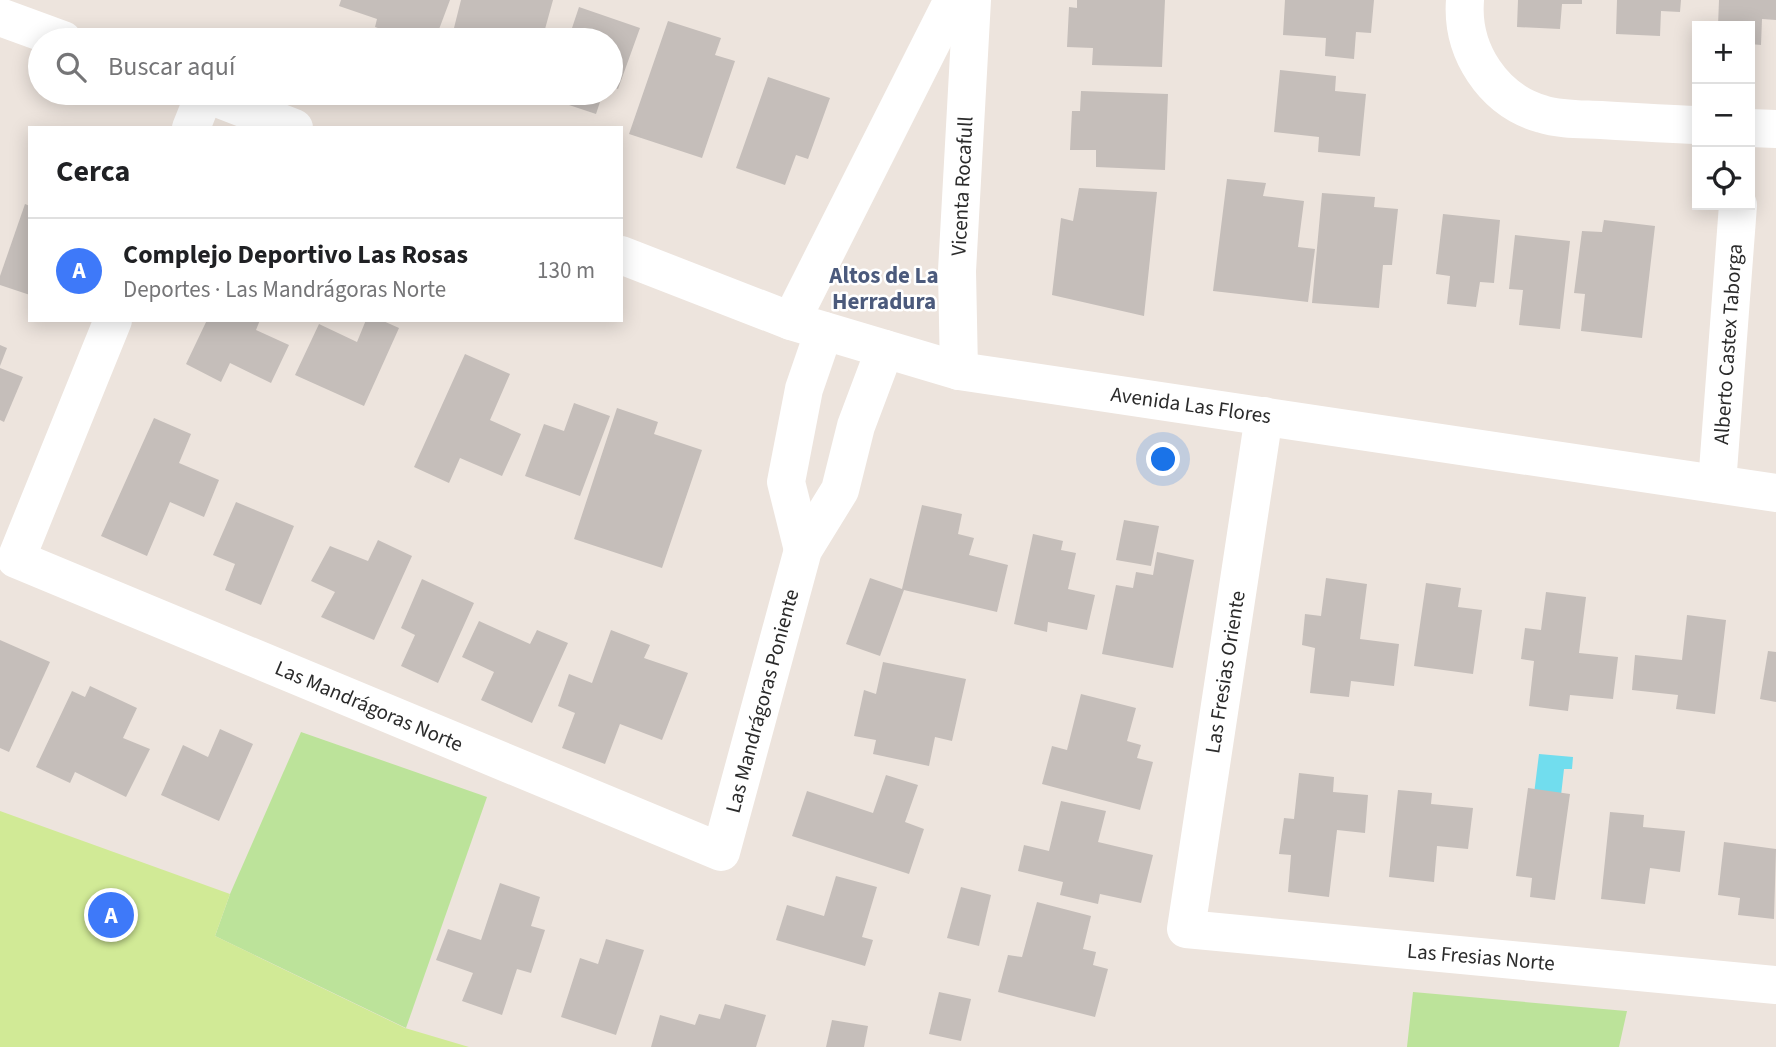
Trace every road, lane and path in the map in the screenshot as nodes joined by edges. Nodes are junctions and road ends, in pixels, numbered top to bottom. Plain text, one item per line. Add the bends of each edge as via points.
1 (953, 0) edge
2 (972, 0) edge
3 (1465, 0) edge
4 (0, 17) edge
5 (30, 28) edge
6 (200, 105) edge
7 (235, 105) edge
8 (1692, 125) edge
9 (192, 126) edge
10 (289, 126) edge
11 (1755, 128) edge
12 (1776, 129) edge
13 (1738, 210) edge
14 (623, 256) edge
15 (112, 322) edge
16 (807, 326) junction
17 (885, 349) junction
18 (959, 371) junction
19 (1264, 416) junction
20 (1717, 484) junction
21 (1776, 493) edge
22 (803, 550) junction
23 (721, 852) joint
24 (1186, 929) joint
25 (1776, 985) edge

1 - 16 street
2 - 18 street, Vicenta Rocafull via 957,271
3 - 8 street via 1468,39 1478,65 1518,105 1572,119
4 - 5 street
6 - 9 street
7 - 10 street
11 - 12 street
13 - 20 street, Alberto Castex Taborga
14 - 16 street, Avenida Las Flores
15 - 23 street, Las Mandrágoras Norte via 16,559
16 - 17 street, Avenida Las Flores
16 - 22 street, Las Mandrágoras Poniente via 804,389 786,482
17 - 18 street, Avenida Las Flores
17 - 22 street, Las Mandrágoras Poniente via 856,426 839,490
18 - 19 street, Avenida Las Flores
19 - 20 street, Avenida Las Flores
19 - 24 street, Las Fresias Oriente
20 - 21 street, Avenida Las Flores
22 - 23 street, Las Mandrágoras Poniente
24 - 25 street, Las Fresias Norte

